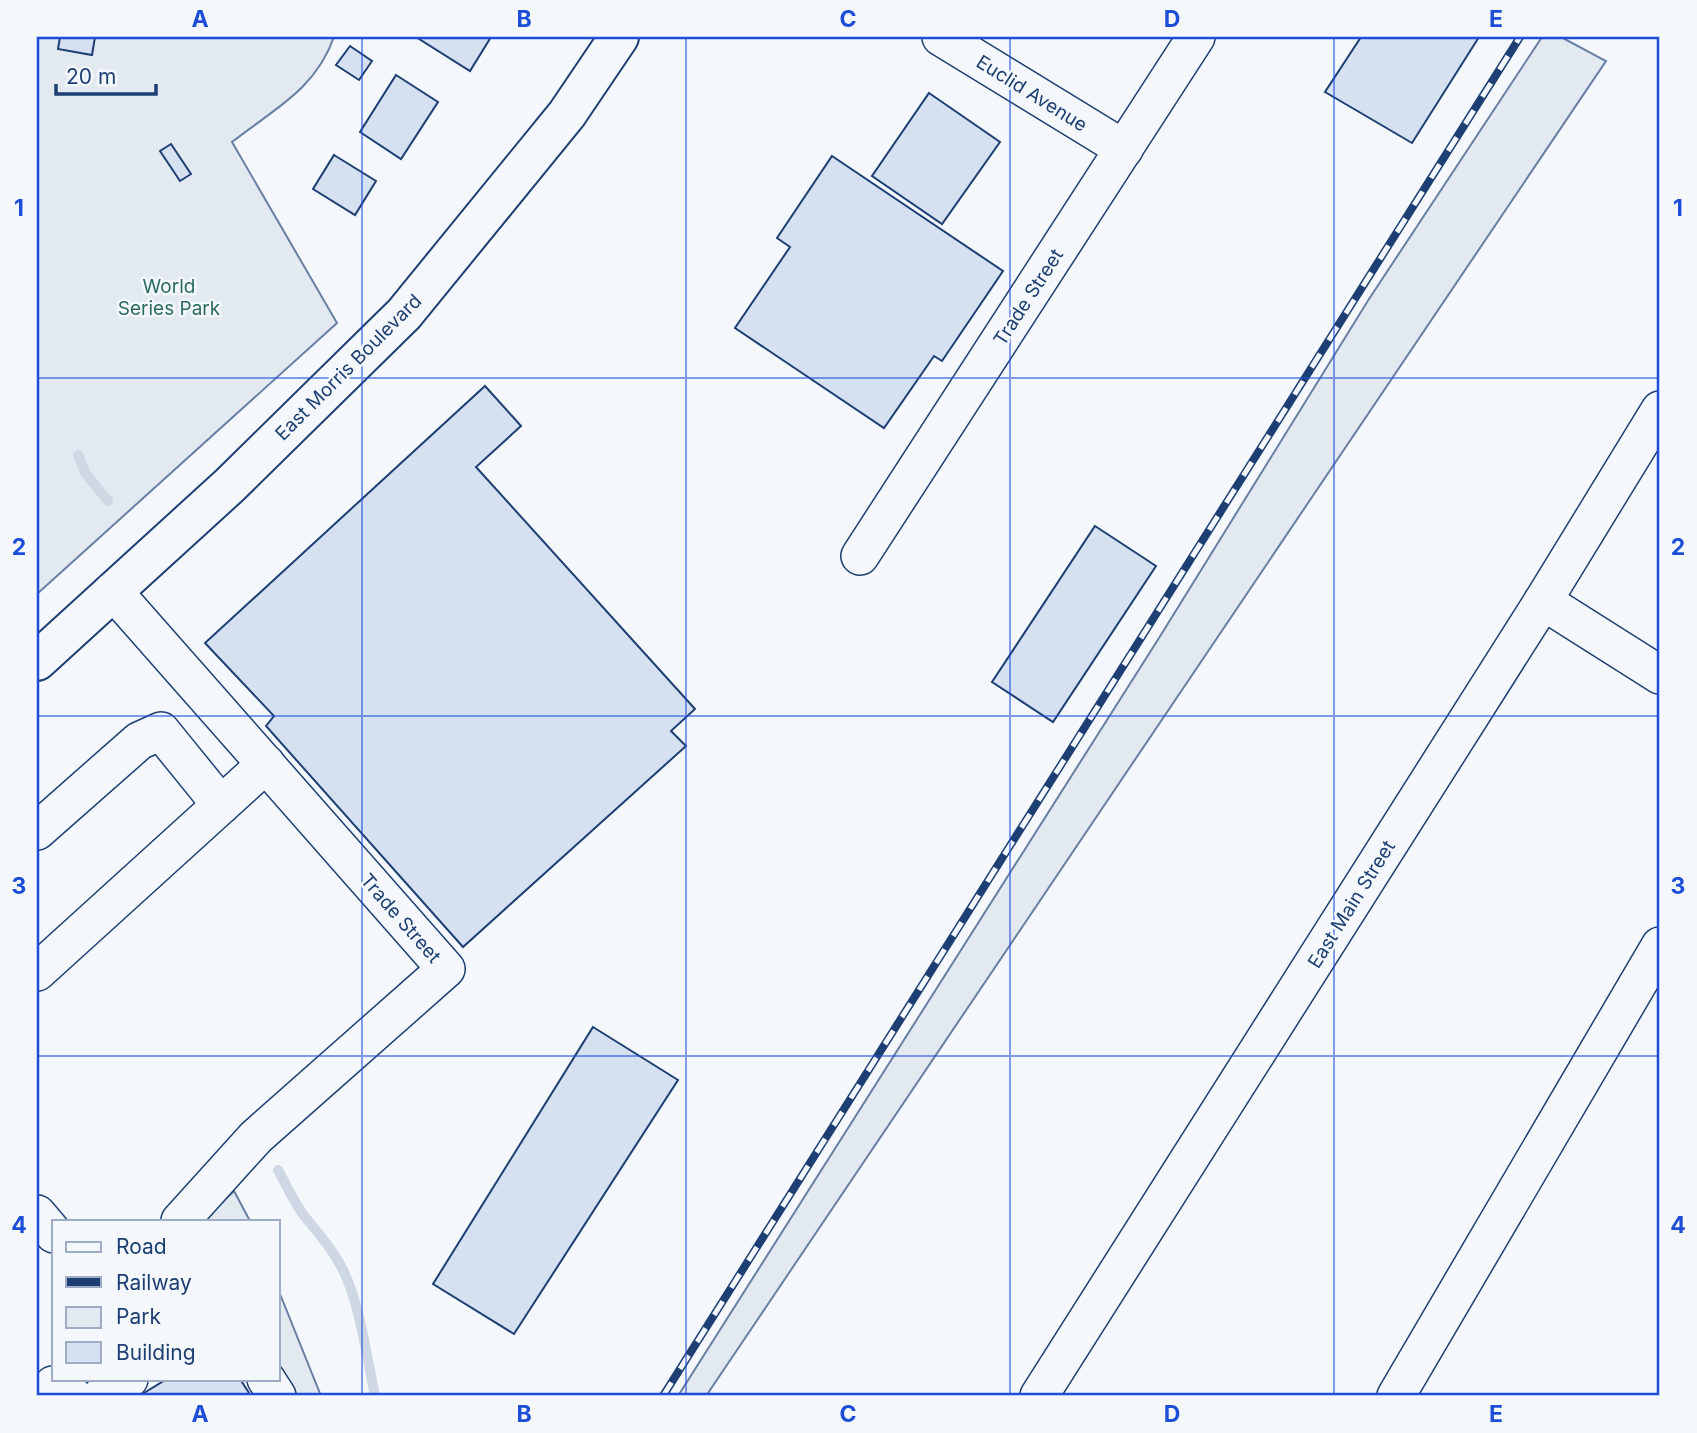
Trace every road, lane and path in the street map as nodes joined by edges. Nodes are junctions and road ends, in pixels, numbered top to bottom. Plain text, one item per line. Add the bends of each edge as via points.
1 (619, 37) edge
2 (941, 37) edge
3 (1196, 37) edge
4 (1124, 149) junction
5 (1660, 410) edge
6 (1649, 454) edge
7 (860, 556) dead end
8 (113, 591) junction
9 (1543, 601) junction
10 (37, 661) edge
11 (1660, 675) edge
12 (266, 764) junction
13 (221, 806) junction
14 (37, 831) edge
15 (1660, 946) edge
16 (37, 972) edge
17 (37, 1214) edge
18 (181, 1220) edge
19 (52, 1232) edge
20 (127, 1380) edge
21 (267, 1380) edge
22 (101, 1396) edge
23 (277, 1396) edge
24 (1039, 1396) edge
25 (1396, 1396) edge

1 - 8 main road, East Morris Boulevard via 567,114 404,314 230,485
2 - 4 street, Euclid Avenue
3 - 4 street, Trade Street
4 - 7 street, Trade Street
5 - 6 street, East Main Street
6 - 9 street, East Main Street
8 - 10 main road, East Morris Boulevard
8 - 12 street, Trade Street
9 - 11 street
9 - 24 street, East Main Street
12 - 13 street
12 - 18 street, Trade Street via 446,969 256,1137
13 - 14 street via 161,731 139,741
13 - 16 street
15 - 25 street
17 - 19 street
20 - 22 street
21 - 23 street

